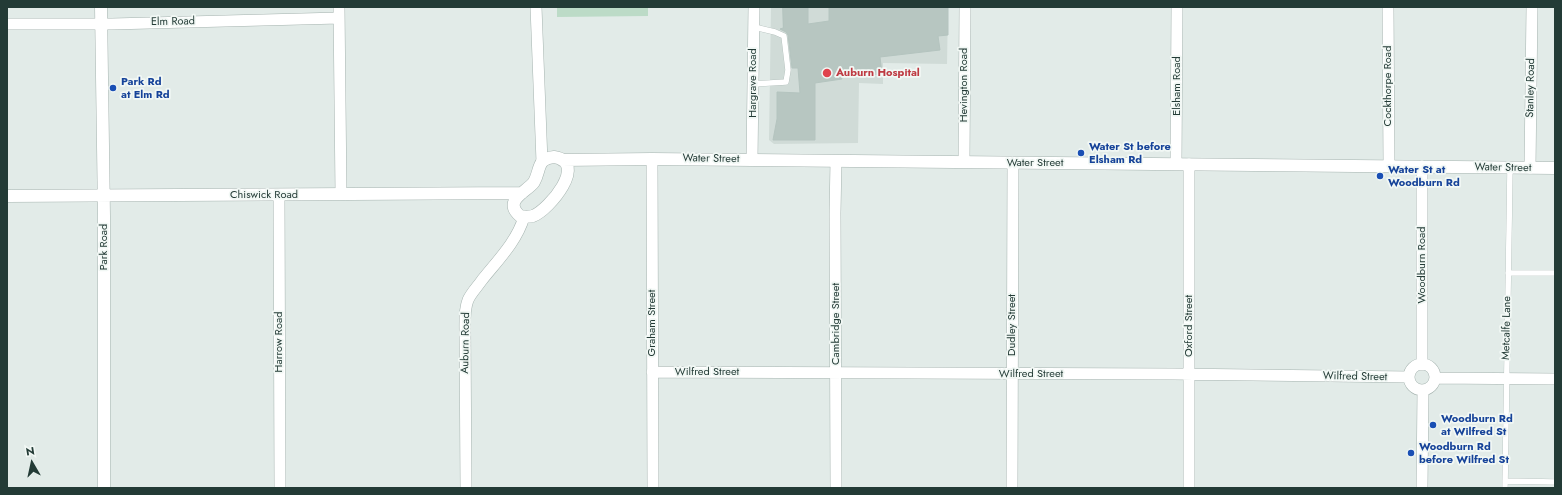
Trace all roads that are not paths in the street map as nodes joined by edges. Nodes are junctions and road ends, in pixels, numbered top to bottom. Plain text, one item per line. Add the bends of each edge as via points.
1 (101, 7) edge
2 (536, 7) edge
3 (754, 7) edge
4 (965, 7) edge
5 (1177, 7) edge
6 (1388, 7) edge
7 (1532, 7) edge
8 (339, 13) edge
9 (101, 23) junction
10 (7, 24) edge
11 (754, 27) junction
12 (753, 84) junction
13 (652, 159) junction
14 (562, 160) junction
15 (752, 160) junction
16 (836, 161) junction
17 (542, 162) junction
18 (964, 162) junction
19 (1013, 163) junction
20 (1176, 164) junction
21 (1189, 164) junction
22 (1389, 166) junction
23 (1422, 166) junction
24 (1510, 168) junction
25 (1530, 168) junction
26 (1555, 168) edge
27 (522, 193) junction
28 (341, 194) junction
29 (279, 195) junction
30 (7, 196) edge
31 (104, 196) junction
32 (524, 217) junction
33 (1508, 273) junction
34 (1555, 273) edge
35 (1422, 365) junction
36 (652, 372) junction
37 (836, 372) junction
38 (1012, 374) junction
39 (1189, 374) junction
40 (1409, 377) junction
41 (1435, 378) junction
42 (1506, 379) junction
43 (1555, 379) edge
44 (1423, 390) junction
45 (1505, 481) junction
46 (1555, 482) edge
47 (104, 488) edge
48 (280, 488) edge
49 (466, 488) edge
50 (653, 488) edge
51 (836, 488) edge
52 (1012, 488) edge
53 (1189, 488) edge
54 (1422, 488) edge
55 (1505, 488) edge

1 - 9 street, Park Road
2 - 17 street
3 - 11 street, Hargrave Road
4 - 18 street, Hevington Road
5 - 20 street, Elsham Road
6 - 22 street, Cockthorpe Road
7 - 25 street, Stanley Road
8 - 9 street, Elm Road
8 - 28 street
9 - 10 street, Elm Road
9 - 31 street, Park Road
11 - 12 street, Hargrave Road
11 - 12 lane via 784,36 788,70 786,82
12 - 15 street, Hargrave Road
13 - 14 street, Water Street
13 - 15 street, Water Street
13 - 36 street, Graham Street
14 - 17 street, Water Street via 549,157
14 - 32 street via 566,163 568,174 564,185 542,210 534,216
15 - 16 street, Water Street
16 - 18 street, Water Street
16 - 37 street, Cambridge Street
17 - 27 street via 535,181
18 - 19 street, Water Street
19 - 20 street, Water Street
19 - 38 street, Dudley Street
20 - 21 street, Water Street
21 - 22 street, Water Street
21 - 39 street, Oxford Street
22 - 23 street, Water Street
23 - 24 street, Water Street
23 - 35 street, Woodburn Road
24 - 25 street, Water Street
24 - 33 lane, Metcalfe Lane
25 - 26 street, Water Street
27 - 28 street, Chiswick Road
27 - 32 street via 517,196 514,205 517,213
28 - 29 street, Chiswick Road
29 - 31 street, Chiswick Road
29 - 48 street, Harrow Road
30 - 31 street, Chiswick Road
31 - 47 street, Park Road
32 - 49 street, Auburn Road via 512,243 477,287 466,307
33 - 34 lane
33 - 42 lane, Metcalfe Lane
35 - 40 street via 1413,368
35 - 41 street via 1432,369
36 - 37 street, Wilfred Street
36 - 50 street, Graham Street
37 - 38 street, Wilfred Street
37 - 51 street, Cambridge Street
38 - 39 street, Wilfred Street
38 - 52 street, Dudley Street
39 - 40 street, Wilfred Street
39 - 53 street, Oxford Street
40 - 44 street via 1412,386
41 - 42 street
41 - 44 street via 1430,388
42 - 43 street
42 - 45 lane, Metcalfe Lane
44 - 54 street
45 - 46 lane
45 - 55 lane, Metcalfe Lane

